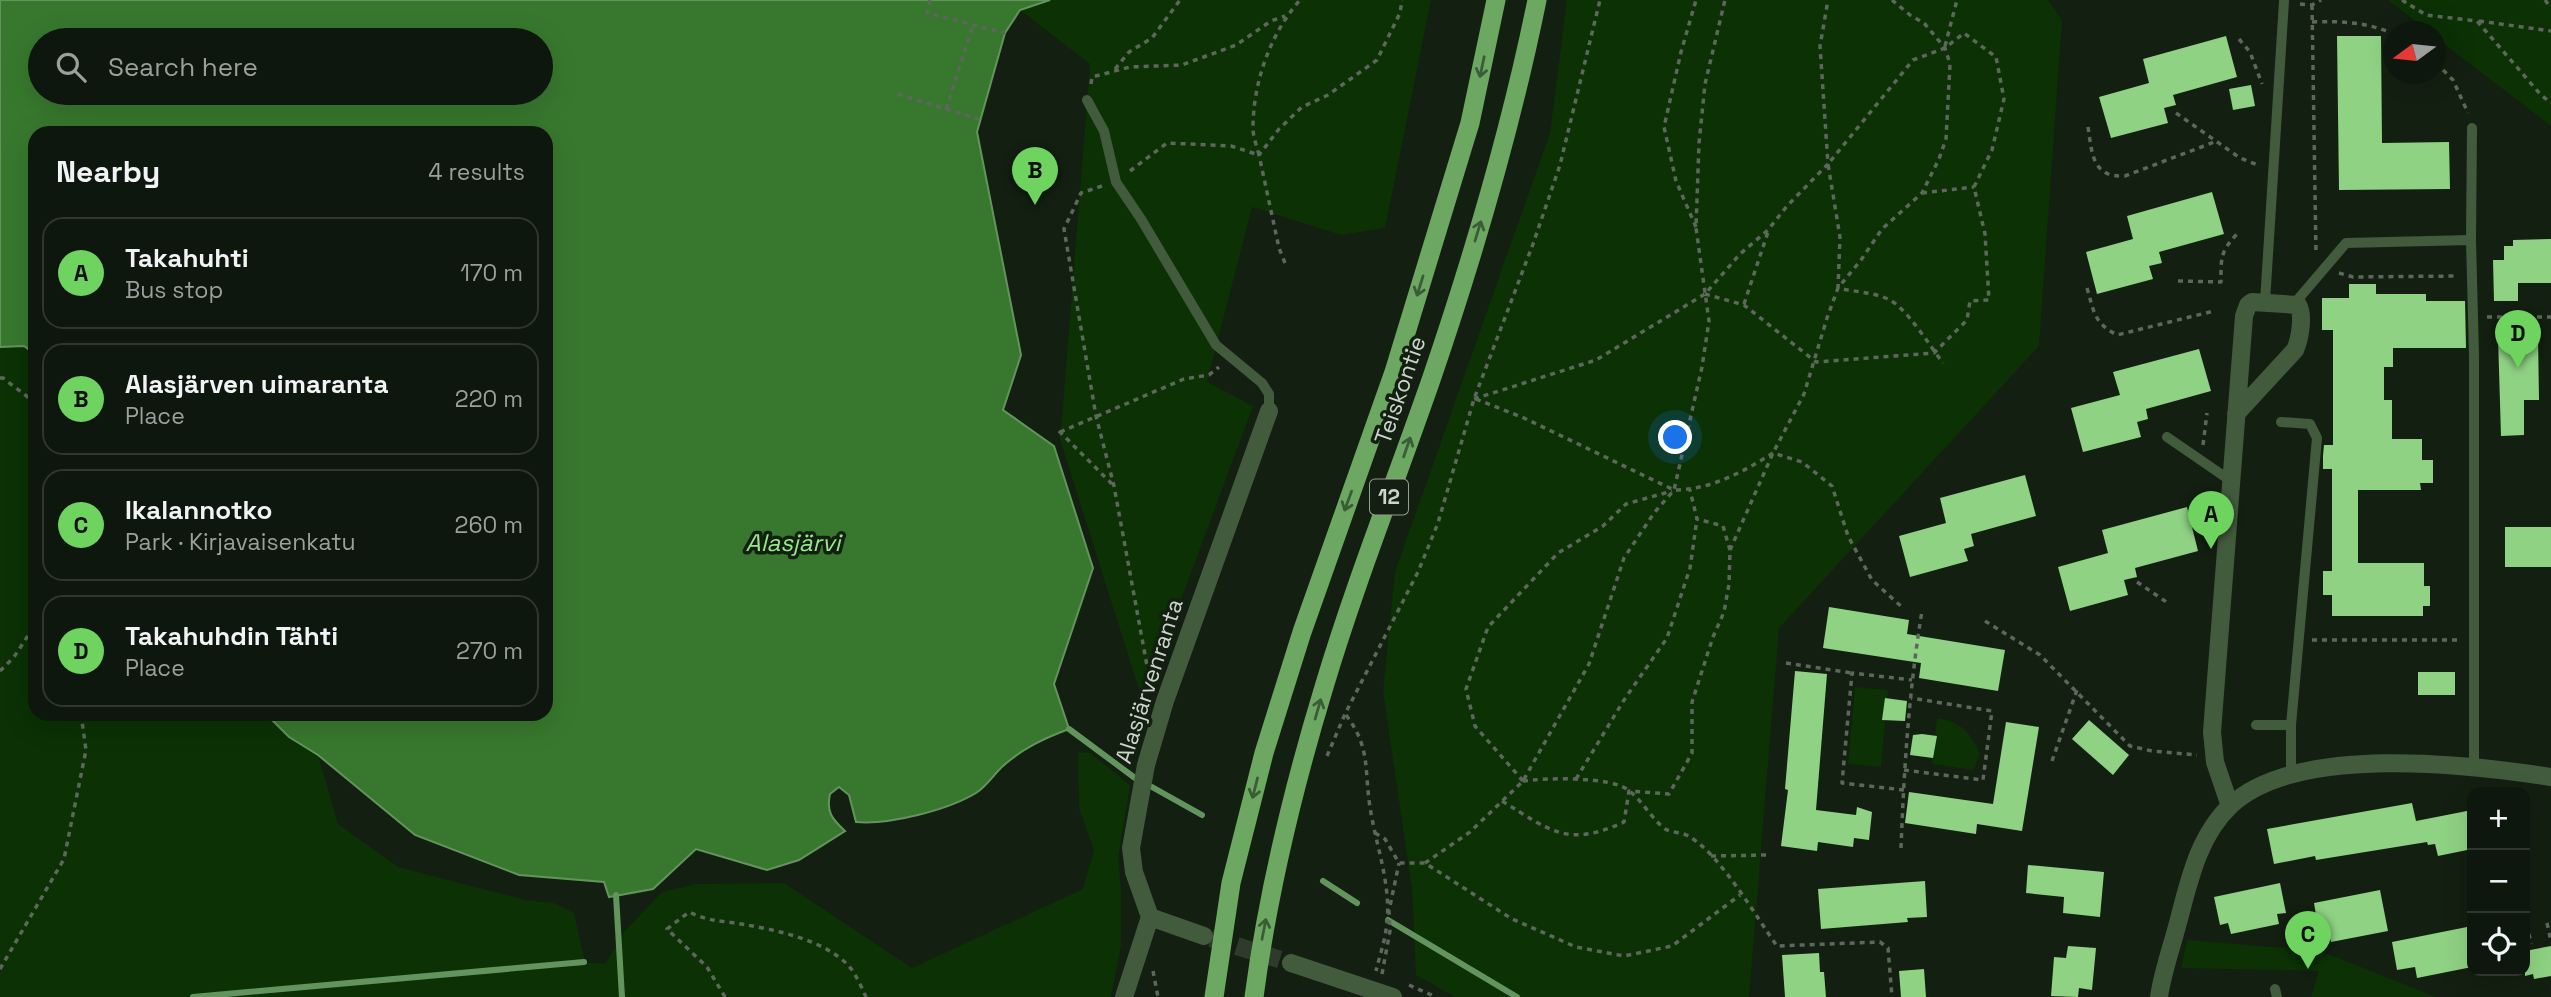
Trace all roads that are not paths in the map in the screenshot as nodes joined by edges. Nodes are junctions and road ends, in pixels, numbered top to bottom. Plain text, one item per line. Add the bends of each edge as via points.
1 (1496, 0) edge
2 (1537, 0) edge
3 (2284, 1) edge
4 (1087, 100) road end
5 (2472, 128) road end
6 (2471, 240) junction
7 (2265, 302) junction
8 (2294, 304) junction
9 (1269, 411) joint
10 (2236, 414) junction
11 (2281, 422) dead end
12 (2167, 437) dead end
13 (2231, 481) junction
14 (2256, 724) dead end
15 (2291, 725) junction
16 (2474, 768) junction
17 (2291, 776) junction
18 (2551, 777) edge
19 (2230, 806) junction
20 (1150, 917) junction
21 (1204, 936) tunnel mouth
22 (1292, 963) tunnel mouth
23 (1124, 997) edge
24 (1214, 997) edge
25 (1254, 997) edge
26 (1393, 997) edge
27 (2159, 997) edge

1 -> 24 highway, Teiskontie / 12 via 1470,123 1394,372 1264,753 1231,883
25 -> 2 highway, Teiskontie / 12 via 1262,936 1292,798 1324,685 1491,189 1521,81
3 - 7 lane
4 - 9 lane via 1104,131 1116,182 1216,345 1262,383 1269,394
5 - 6 lane
6 - 8 lane via 2346,243
6 - 16 lane
7 - 8 street
7 - 10 street via 2252,302 2246,309
8 - 10 street via 2301,309 2295,351
9 - 20 street, Alasjärvenranta via 1146,765 1131,848
10 - 13 street
11 - 15 lane via 2310,424 2317,438
12 - 13 lane
13 - 19 street via 2213,698 2214,755
14 - 15 lane
15 - 17 lane
16 - 17 street via 2356,764
16 - 18 street
17 - 19 street via 2252,790
19 - 27 street via 2197,857
20 - 21 street
20 - 23 street
22 - 26 street

